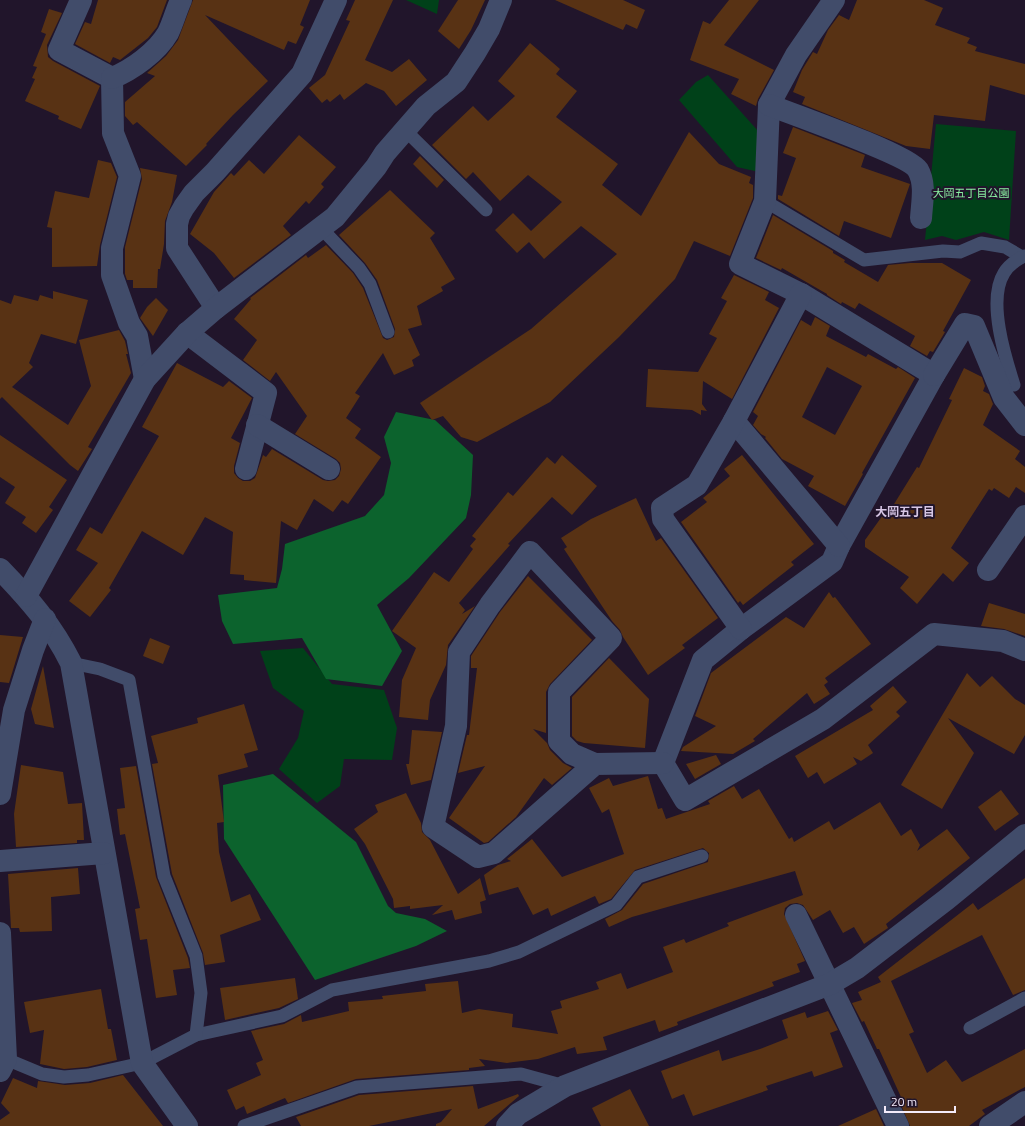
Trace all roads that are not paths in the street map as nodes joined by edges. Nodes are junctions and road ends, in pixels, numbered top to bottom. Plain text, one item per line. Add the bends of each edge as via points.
1 (81, 0) edge
2 (180, 0) edge
3 (336, 0) edge
4 (501, 0) edge
5 (834, 0) edge
6 (112, 78) junction
7 (769, 105) junction
8 (405, 130) junction
9 (765, 201) junction
10 (486, 210) dead end
11 (921, 218) dead end
12 (322, 229) junction
13 (1024, 256) edge
14 (800, 294) junction
15 (216, 308) junction
16 (388, 332) dead end
17 (187, 333) junction
18 (934, 374) junction
19 (145, 378) junction
20 (1014, 385) dead end
21 (734, 421) junction
22 (257, 425) junction
23 (1025, 425) edge
24 (246, 469) dead end
25 (329, 469) dead end
26 (1025, 516) edge
27 (839, 546) junction
28 (0, 569) edge
29 (988, 570) dead end
30 (26, 596) junction
31 (45, 619) junction
32 (741, 629) junction
33 (1025, 650) edge
34 (70, 663) junction
35 (663, 763) junction
36 (595, 764) junction
37 (0, 794) edge
38 (1025, 835) edge
39 (104, 853) junction
40 (702, 856) dead end
41 (0, 861) edge
42 (796, 915) dead end
43 (0, 933) edge
44 (830, 984) junction
45 (1025, 998) edge
46 (970, 1028) dead end
47 (196, 1035) junction
48 (142, 1063) junction
49 (3, 1065) edge
50 (565, 1086) junction
51 (1025, 1102) edge
52 (187, 1126) edge
53 (244, 1126) edge
54 (507, 1126) edge
55 (898, 1126) edge
56 (990, 1126) edge

1 - 6 street via 58,50
2 - 6 street via 168,33 147,57 126,72
3 - 15 street via 302,74 194,193 179,216 177,248
4 - 8 street via 489,29 456,82 426,106
5 - 7 street via 796,55
6 - 19 street via 114,133 130,176 112,248 112,275 129,323 137,336
7 - 9 street
7 - 11 street via 913,163 918,170 923,188
8 - 10 lane
8 - 12 street via 335,218
9 - 13 lane via 864,260 943,251 960,252 981,244 1005,247
9 - 14 street via 740,264
12 - 15 street
12 - 16 lane via 359,268 370,284
13 - 20 lane via 1004,272 999,284 997,305 1004,356
14 - 18 street
14 - 21 street
15 - 17 street
17 - 19 street
17 - 22 street via 266,393
18 - 23 street via 965,324 974,326 1004,398
18 - 27 street
19 - 30 street
21 - 27 street
21 - 32 street via 697,486 662,508 663,519
22 - 24 street
22 - 25 street
26 - 29 street
27 - 32 street via 832,562
28 - 30 street
30 - 31 street
31 - 34 street via 59,639
31 - 37 street via 14,710
32 - 35 street via 703,660
33 - 35 street via 1003,642 934,634 823,719 685,800
34 - 39 street
34 - 47 lane via 100,669 130,680 164,876 196,956 201,993
35 - 36 street
36 - 36 street via 572,754 559,741 559,692 611,638 530,552 459,652 456,726 433,827 478,857 494,853
38 - 44 street via 948,899 869,959
39 - 41 street
39 - 48 street
40 - 47 lane via 638,877 616,905 519,952 489,961 332,990 282,1016
42 - 44 street
43 - 49 street
44 - 50 street
44 - 55 street
45 - 46 lane
47 - 48 lane
48 - 49 lane via 88,1075 64,1077
48 - 52 street
50 - 53 lane via 521,1074 357,1088
50 - 54 street via 518,1114
51 - 56 street

